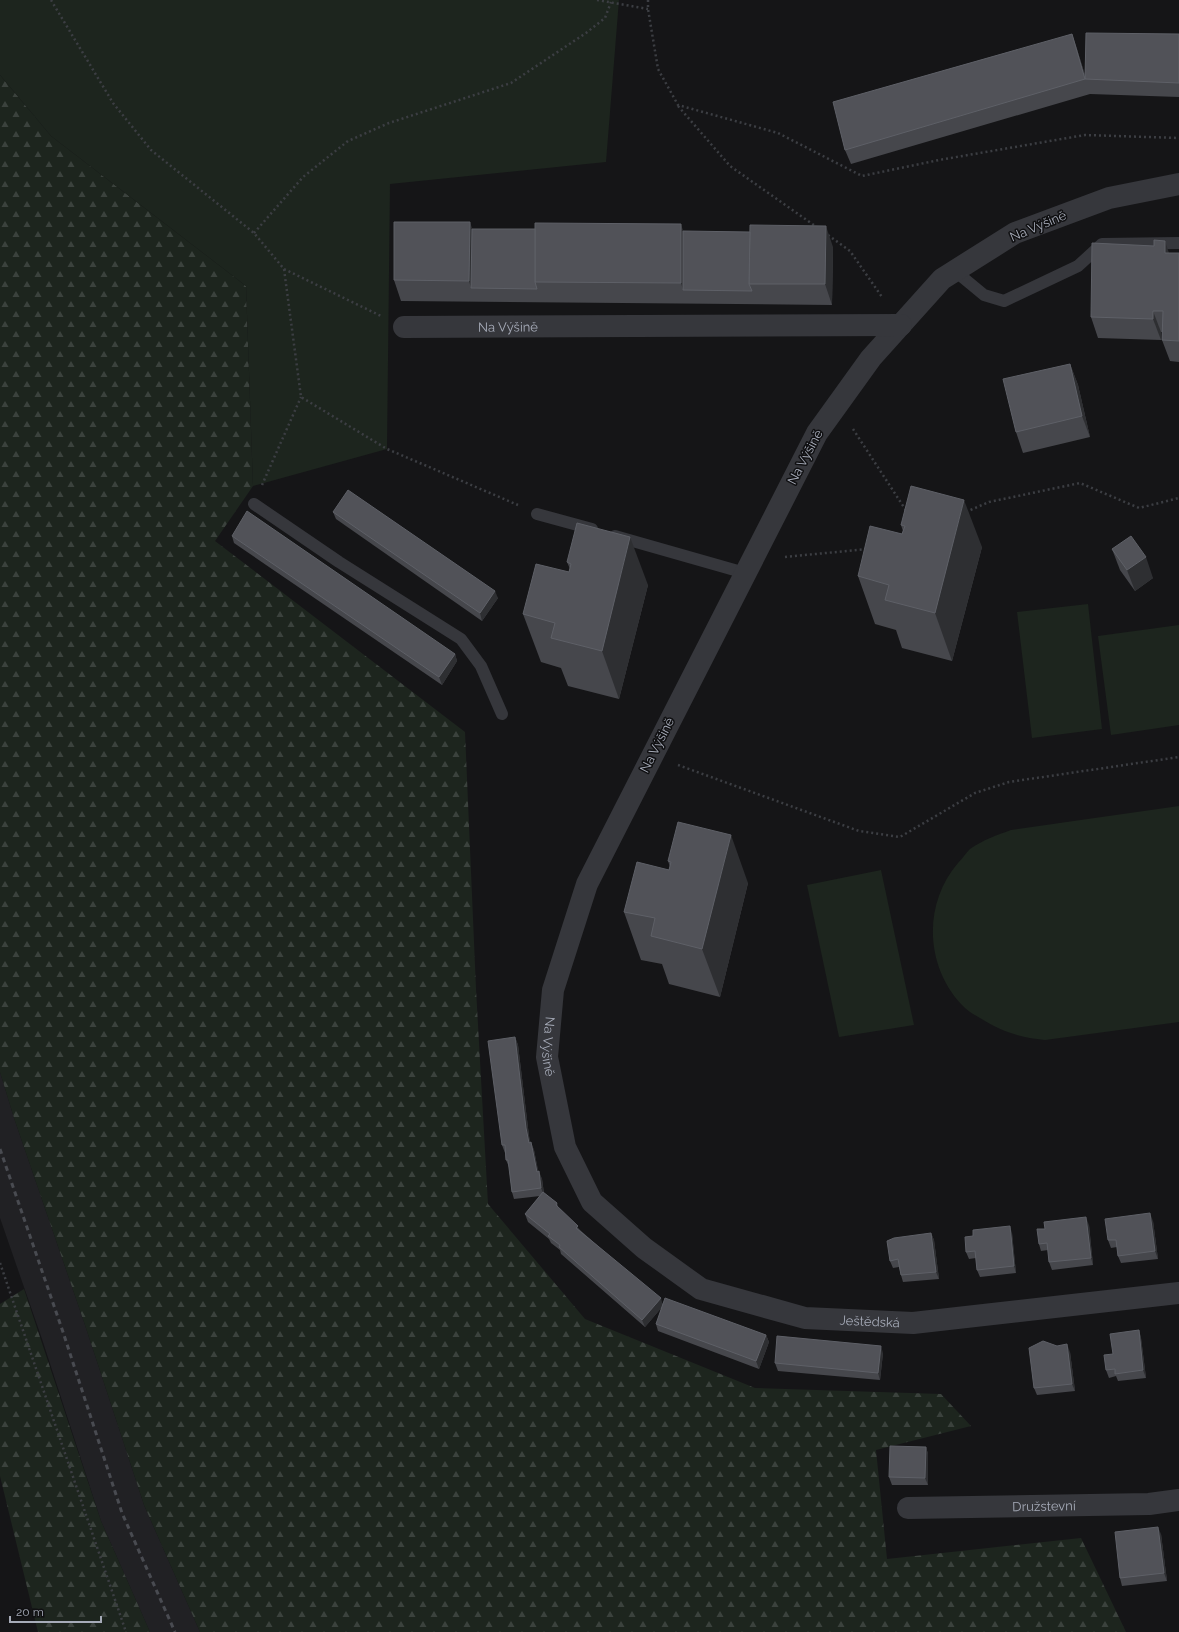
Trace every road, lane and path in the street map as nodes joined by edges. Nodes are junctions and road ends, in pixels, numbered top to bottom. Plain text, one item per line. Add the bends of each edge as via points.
1 (51, 0) edge
2 (597, 0) edge
3 (648, 0) edge
4 (611, 2) junction
5 (648, 9) junction
6 (678, 105) junction
7 (1179, 138) edge
8 (1179, 184) edge
9 (820, 229) edge
10 (254, 233) junction
11 (826, 234) edge
12 (1179, 243) edge
13 (284, 269) junction
14 (955, 271) junction
15 (901, 325) junction
16 (404, 327) joint
17 (301, 397) junction
18 (837, 405) junction
19 (1179, 498) edge
20 (254, 504) joint
21 (537, 514) joint
22 (961, 514) edge
23 (908, 515) edge
24 (874, 549) edge
25 (749, 567) junction
26 (502, 714) dead end
27 (652, 755) junction
28 (1179, 757) edge
29 (592, 1202) joint
30 (0, 1264) edge
31 (1179, 1293) edge
32 (1179, 1500) edge
33 (908, 1508) dead end
34 (126, 1632) edge

1 - 10 path via 113,103 151,150
2 - 4 path
3 - 5 path
4 - 5 path
4 - 10 path via 605,18 511,83 389,123 348,142 303,177
5 - 6 path via 658,69
6 - 7 path via 778,134 862,176 1085,135
6 - 9 path via 730,166
8 - 14 street, Na Výšině via 1109,198 1015,233
10 - 13 path
11 - 15 path via 850,251
12 - 14 lane via 1102,244 1078,266 1004,301 984,295
13 - 16 path
13 - 17 path
14 - 15 street, Na Výšině via 942,279
15 - 16 street, Na Výšině
15 - 18 street, Na Výšině via 871,358
17 - 20 path
17 - 21 path via 387,449
18 - 23 path
18 - 25 street, Na Výšině via 817,433
19 - 22 path via 1139,508 1080,483 989,502
20 - 26 lane via 339,562 461,639 481,666
21 - 25 lane
24 - 25 path
25 - 27 street, Na Výšině
27 - 28 path via 859,831 900,838 975,793 1009,782
27 - 29 street, Na Výšině via 587,884 553,990 547,1057 565,1147
29 - 31 street, Ještědská via 644,1248 701,1289 805,1318 913,1323
30 - 34 path
32 - 33 street, Družstevní via 1149,1504

